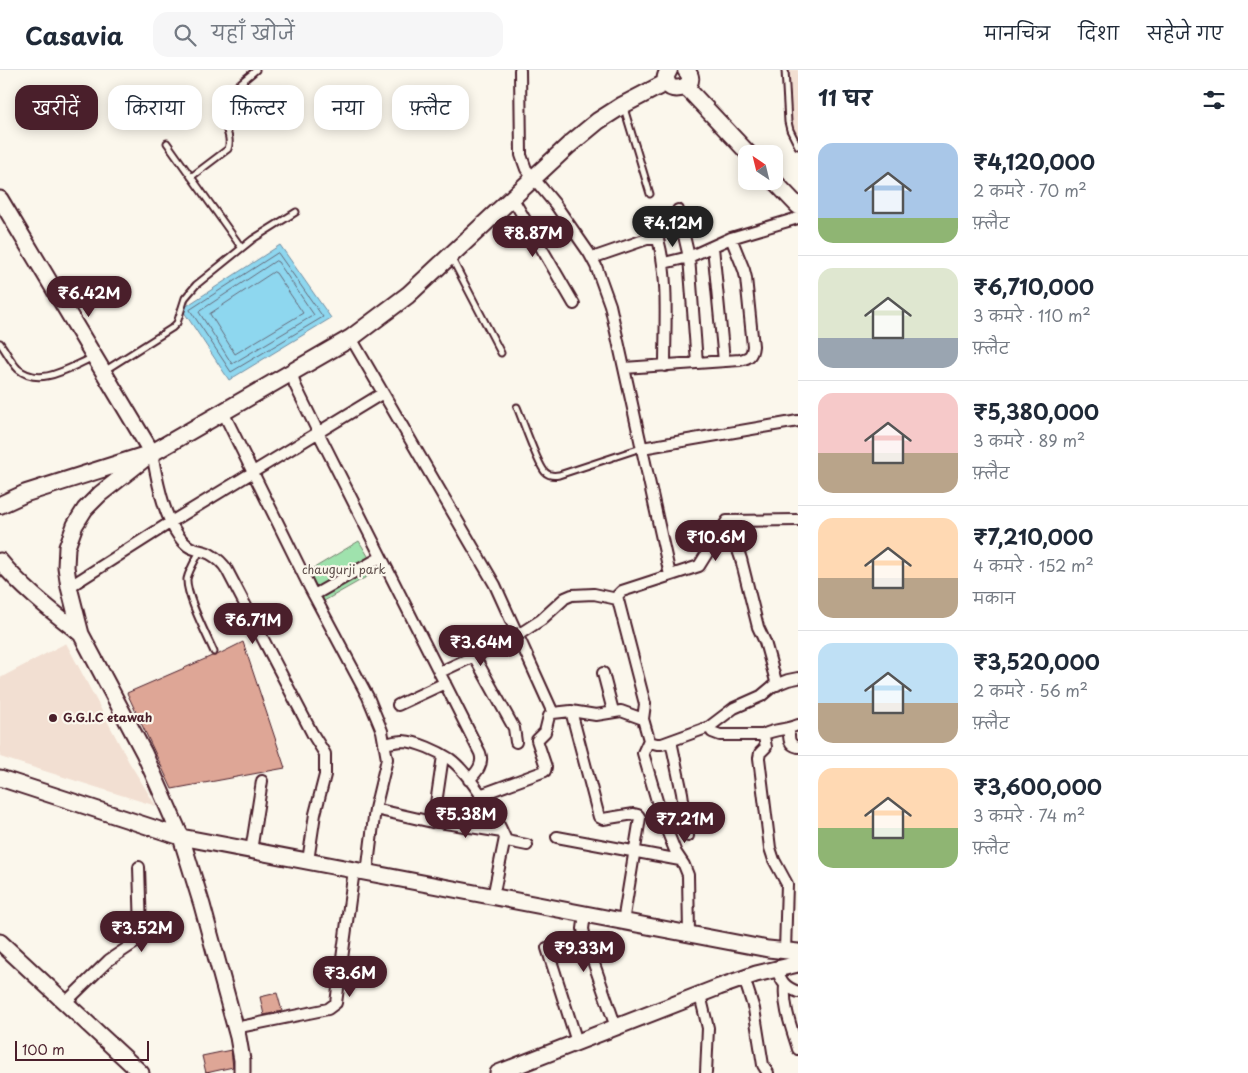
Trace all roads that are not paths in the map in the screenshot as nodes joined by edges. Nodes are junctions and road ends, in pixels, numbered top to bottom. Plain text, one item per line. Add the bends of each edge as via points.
1 (256, 70) edge
2 (520, 70) edge
3 (786, 70) edge
4 (689, 75) edge
5 (668, 76) edge
6 (623, 105) junction
7 (167, 144) dead end
8 (741, 145) edge
9 (798, 146) edge
10 (191, 177) junction
11 (534, 179) junction
12 (783, 190) edge
13 (650, 194) dead end
14 (0, 199) edge
15 (513, 199) junction
16 (798, 206) edge
17 (678, 210) dead end
18 (296, 212) dead end
19 (798, 218) edge
20 (731, 238) junction
21 (242, 247) junction
22 (713, 247) junction
23 (451, 256) junction
24 (689, 257) junction
25 (592, 258) junction
26 (664, 263) junction
27 (574, 304) dead end
28 (351, 338) junction
29 (0, 343) edge
30 (501, 354) dead end
31 (95, 357) junction
32 (724, 362) junction
33 (697, 363) junction
34 (665, 366) junction
35 (624, 368) junction
36 (103, 371) junction
37 (292, 373) junction
38 (383, 393) junction
39 (517, 407) dead end
40 (223, 412) junction
41 (798, 421) edge
42 (318, 432) junction
43 (642, 448) junction
44 (152, 453) junction
45 (253, 473) junction
46 (0, 504) edge
47 (798, 520) edge
48 (728, 521) junction
49 (171, 522) junction
50 (200, 551) junction
51 (381, 556) junction
52 (0, 561) edge
53 (670, 575) junction
54 (69, 588) junction
55 (314, 595) junction
56 (617, 599) junction
57 (81, 634) junction
58 (214, 652) dead end
59 (474, 656) junction
60 (440, 672) junction
61 (603, 673) dead end
62 (798, 678) edge
63 (445, 683) junction
64 (776, 684) junction
65 (398, 705) dead end
66 (571, 711) junction
67 (613, 711) junction
68 (554, 713) junction
69 (643, 719) junction
70 (793, 727) edge
71 (712, 732) dead end
72 (764, 735) junction
73 (671, 741) junction
74 (516, 742) dead end
75 (384, 744) junction
76 (648, 744) junction
77 (798, 747) edge
78 (443, 756) junction
79 (0, 778) edge
80 (262, 780) dead end
81 (469, 780) junction
82 (480, 796) junction
83 (375, 809) junction
84 (433, 821) junction
85 (504, 835) junction
86 (688, 836) dead end
87 (181, 837) junction
88 (557, 837) dead end
89 (527, 845) dead end
90 (251, 851) junction
91 (635, 851) junction
92 (680, 860) junction
93 (308, 862) junction
94 (138, 867) dead end
95 (360, 872) junction
96 (493, 897) junction
97 (585, 914) junction
98 (624, 922) junction
99 (689, 934) junction
100 (0, 942) edge
101 (547, 948) dead end
102 (792, 951) edge
103 (798, 964) edge
104 (777, 969) junction
105 (744, 978) junction
106 (785, 986) junction
107 (798, 992) edge
108 (700, 995) junction
109 (66, 1003) junction
110 (616, 1027) junction
111 (235, 1028) junction
112 (577, 1042) junction
113 (798, 1049) edge
114 (141, 1073) edge
115 (242, 1073) edge
116 (498, 1073) edge
117 (706, 1073) edge
118 (768, 1073) edge

1 - 10 lane via 223,103 222,116 230,137 228,148
2 - 11 street via 521,154
3 - 9 lane via 788,122
4 - 5 main road via 679,90 672,88
4 - 8 street
5 - 6 main road
6 - 11 main road via 576,139
6 - 13 lane
7 - 10 lane
10 - 21 lane
11 - 15 main road
11 - 25 street
12 - 16 street
14 - 31 street
15 - 23 main road
15 - 27 street
17 - 24 street
18 - 21 lane
19 - 20 street
20 - 22 street
20 - 32 street via 746,278 753,346 748,358
21 - 36 lane via 189,292 172,328
22 - 24 street
22 - 32 street
23 - 28 main road via 408,295
23 - 30 lane
24 - 26 street
24 - 33 street
25 - 26 street via 647,239 658,239
25 - 35 street via 610,305
26 - 34 street
28 - 37 main road
28 - 38 street
29 - 31 lane via 18,368 37,377 49,376
31 - 36 street
32 - 33 street
33 - 34 street
34 - 35 street
35 - 43 street
36 - 44 street
37 - 40 main road
37 - 42 street
38 - 42 street
38 - 68 street via 495,585
39 - 43 lane via 540,463 552,476
40 - 44 main road
40 - 45 street
41 - 43 street
42 - 45 street
42 - 51 street
43 - 53 street
44 - 46 main road
44 - 49 street via 162,502
44 - 54 street via 100,494 75,525 66,567
45 - 49 street
45 - 55 street
47 - 48 street
48 - 53 street via 699,566
48 - 64 street
49 - 50 street via 188,546
49 - 54 street
50 - 58 lane via 189,574 188,585
50 - 93 street via 222,562 227,570 325,754 325,775
51 - 55 street
51 - 60 street
52 - 57 street via 37,599
53 - 56 street via 622,591
54 - 57 street
55 - 75 street via 368,697
56 - 59 street, bridge via 594,594 572,595 521,633
56 - 69 street via 644,701
57 - 87 street via 144,753
59 - 60 street
59 - 74 street via 514,728
60 - 63 street
61 - 67 street
62 - 64 street
63 - 65 street
63 - 81 street via 481,756 478,770
64 - 73 street via 709,727
66 - 67 street via 596,715
66 - 68 street
66 - 91 street via 599,816 603,819 634,814 640,818
67 - 69 street via 624,711
68 - 82 street via 549,716 546,732 537,740 545,771
69 - 76 street
70 - 72 street
70 - 77 street via 790,742
71 - 72 street via 720,735
72 - 102 street via 766,747 759,755 759,764 772,855 786,884
73 - 76 street
73 - 86 street
75 - 78 street via 403,741 418,744
75 - 83 street via 387,759
76 - 92 street via 643,753 662,818
78 - 81 street
78 - 84 street
79 - 87 street
80 - 90 street
81 - 82 street
82 - 85 street
83 - 84 street via 430,823
83 - 95 street
84 - 85 street
85 - 89 street via 507,841
85 - 96 street
87 - 90 street
87 - 111 street
88 - 91 street
90 - 93 street
91 - 92 street
91 - 98 street
92 - 99 street via 688,876
93 - 95 street
94 - 109 street via 140,938 109,960
95 - 96 street
95 - 111 street via 336,1003 328,1009
96 - 97 street
97 - 98 street
97 - 110 street via 585,938
98 - 99 street
99 - 102 street
100 - 109 street
101 - 112 street
103 - 104 street
104 - 105 street
104 - 106 street
105 - 108 street
105 - 118 street via 754,1009 762,1061
106 - 107 street
106 - 113 street via 786,1008
108 - 110 street
108 - 117 street via 708,1028
109 - 114 street
110 - 112 street
111 - 115 street
112 - 116 street

